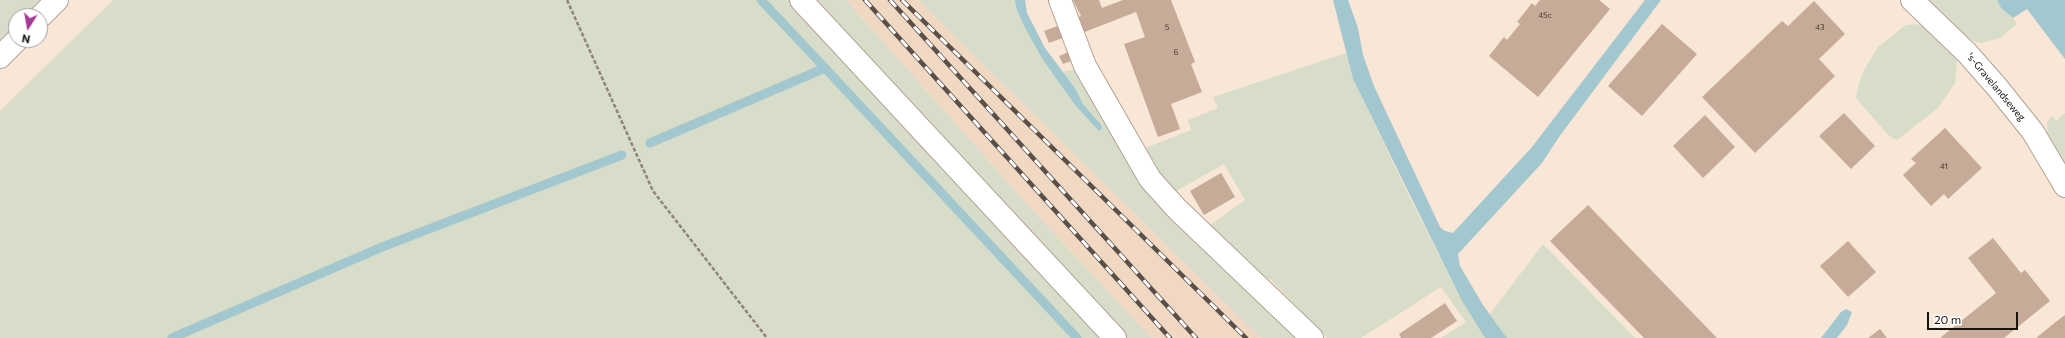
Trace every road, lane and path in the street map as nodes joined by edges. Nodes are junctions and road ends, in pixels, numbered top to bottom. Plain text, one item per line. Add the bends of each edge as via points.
1 (58, 0) edge
2 (567, 0) edge
3 (801, 0) edge
4 (1060, 0) edge
5 (1912, 0) edge
6 (48, 9) edge
7 (9, 48) edge
8 (0, 57) edge
9 (2065, 186) edge
10 (767, 338) edge
11 (1115, 338) edge
12 (1312, 338) edge

1 - 6 street
2 - 10 path via 653,191
3 - 11 street
4 - 12 street via 1085,66 1150,179 1177,209
5 - 9 street, 's-Gravelandseweg via 1967,53 1997,87 2033,132
7 - 8 street

